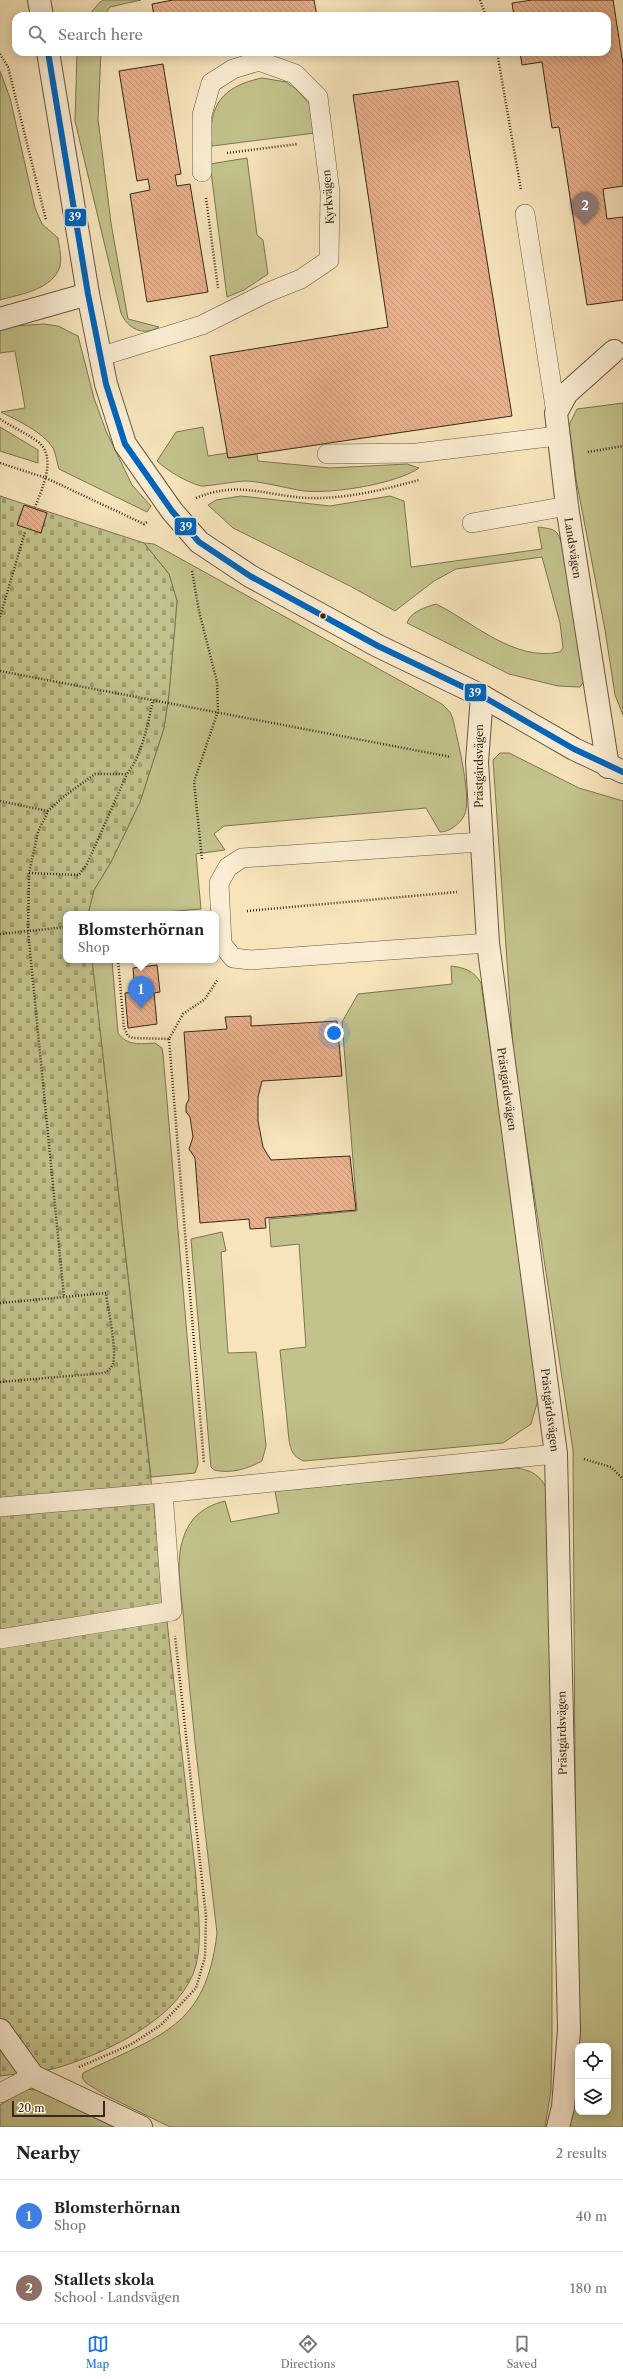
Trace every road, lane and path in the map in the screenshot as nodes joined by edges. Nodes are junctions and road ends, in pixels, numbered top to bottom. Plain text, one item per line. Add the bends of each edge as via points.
1 (39, 0) edge
2 (480, 0) edge
3 (41, 12) edge
4 (484, 12) edge
5 (0, 54) edge
6 (49, 56) edge
7 (498, 56) edge
8 (324, 141) junction
9 (203, 164) junction
10 (525, 214) joint
11 (78, 234) junction
12 (88, 294) junction
13 (221, 314) junction
14 (0, 319) edge
15 (614, 351) dead end
16 (99, 357) junction
17 (556, 412) junction
18 (0, 419) edge
19 (557, 436) junction
20 (327, 454) dead end
21 (0, 463) edge
22 (46, 478) junction
23 (567, 506) junction
24 (35, 507) dead end
25 (172, 510) junction
26 (472, 523) dead end
27 (25, 532) dead end
28 (191, 566) dead end
29 (0, 617) edge
30 (0, 671) edge
31 (482, 696) junction
32 (153, 700) junction
33 (218, 711) junction
34 (477, 762) junction
35 (616, 769) edge
36 (127, 774) junction
37 (0, 800) edge
38 (48, 812) junction
39 (481, 842) junction
40 (203, 867) dead end
41 (29, 873) junction
42 (483, 890) junction
43 (219, 914) junction
44 (63, 927) edge
45 (28, 931) junction
46 (0, 934) edge
47 (488, 943) junction
48 (233, 958) junction
49 (118, 963) edge
50 (169, 1039) junction
51 (64, 1297) junction
52 (0, 1303) edge
53 (0, 1382) edge
54 (556, 1454) junction
55 (623, 1479) edge
56 (206, 1489) junction
57 (163, 1494) junction
58 (0, 1507) edge
59 (172, 1611) junction
60 (0, 1639) edge
61 (0, 2030) edge
62 (34, 2076) junction
63 (0, 2093) edge
64 (141, 2127) edge
65 (558, 2127) edge

1 - 3 street
2 - 4 path
5 - 11 path via 8,67 46,220
6 - 11 street
7 - 10 path
8 - 9 path
8 - 9 lane, Kyrkvägen via 318,98 295,74 259,61 233,69 211,83 202,115
8 - 13 lane, Kyrkvägen via 330,192 329,260 301,279
9 - 13 path
10 - 17 lane
11 - 12 street
12 - 14 street
12 - 16 street
13 - 16 lane, Kyrkvägen via 202,325
15 - 17 street via 567,393
16 - 25 street via 125,444
17 - 19 street, Landsvägen
18 - 22 path via 38,442 45,452
19 - 20 lane via 417,453
19 - 23 street, Landsvägen
21 - 22 path
22 - 24 path
22 - 25 path via 144,524
23 - 26 lane
23 - 35 street, Landsvägen
25 - 31 street via 199,542 250,576 378,646
27 - 29 path
28 - 33 path via 199,611 217,682
30 - 32 path
31 - 34 street, Prästgårdsvägen
31 - 35 street, Landsvägen via 551,737
32 - 33 path
32 - 36 path via 143,742 134,765
33 - 34 path
33 - 40 path via 194,782
34 - 39 street, Prästgårdsvägen
36 - 38 path via 95,774 63,797
36 - 41 path via 87,864 79,875
37 - 38 path
38 - 41 path via 38,832
39 - 42 street, Prästgårdsvägen
39 - 43 lane via 242,858 228,867 219,882
41 - 45 path
42 - 43 path
42 - 47 street, Prästgårdsvägen
43 - 48 lane via 222,944
44 - 45 path
45 - 46 path
45 - 51 path
47 - 48 lane via 251,960
47 - 54 street, Prästgårdsvägen
48 - 50 path via 205,998 183,1014
49 - 50 path via 124,1032 133,1038
50 - 56 path
51 - 52 path
51 - 53 path via 106,1293 114,1353 109,1370 104,1373
54 - 55 path via 590,1460 611,1468
54 - 56 lane
54 - 65 street, Prästgårdsvägen via 569,2030 563,2107
56 - 57 lane
57 - 58 lane
57 - 59 lane
59 - 60 lane
59 - 62 path via 206,1916 205,1957 198,1982 196,1988 161,2025 130,2045 66,2073
61 - 62 street
62 - 63 lane
62 - 64 street

